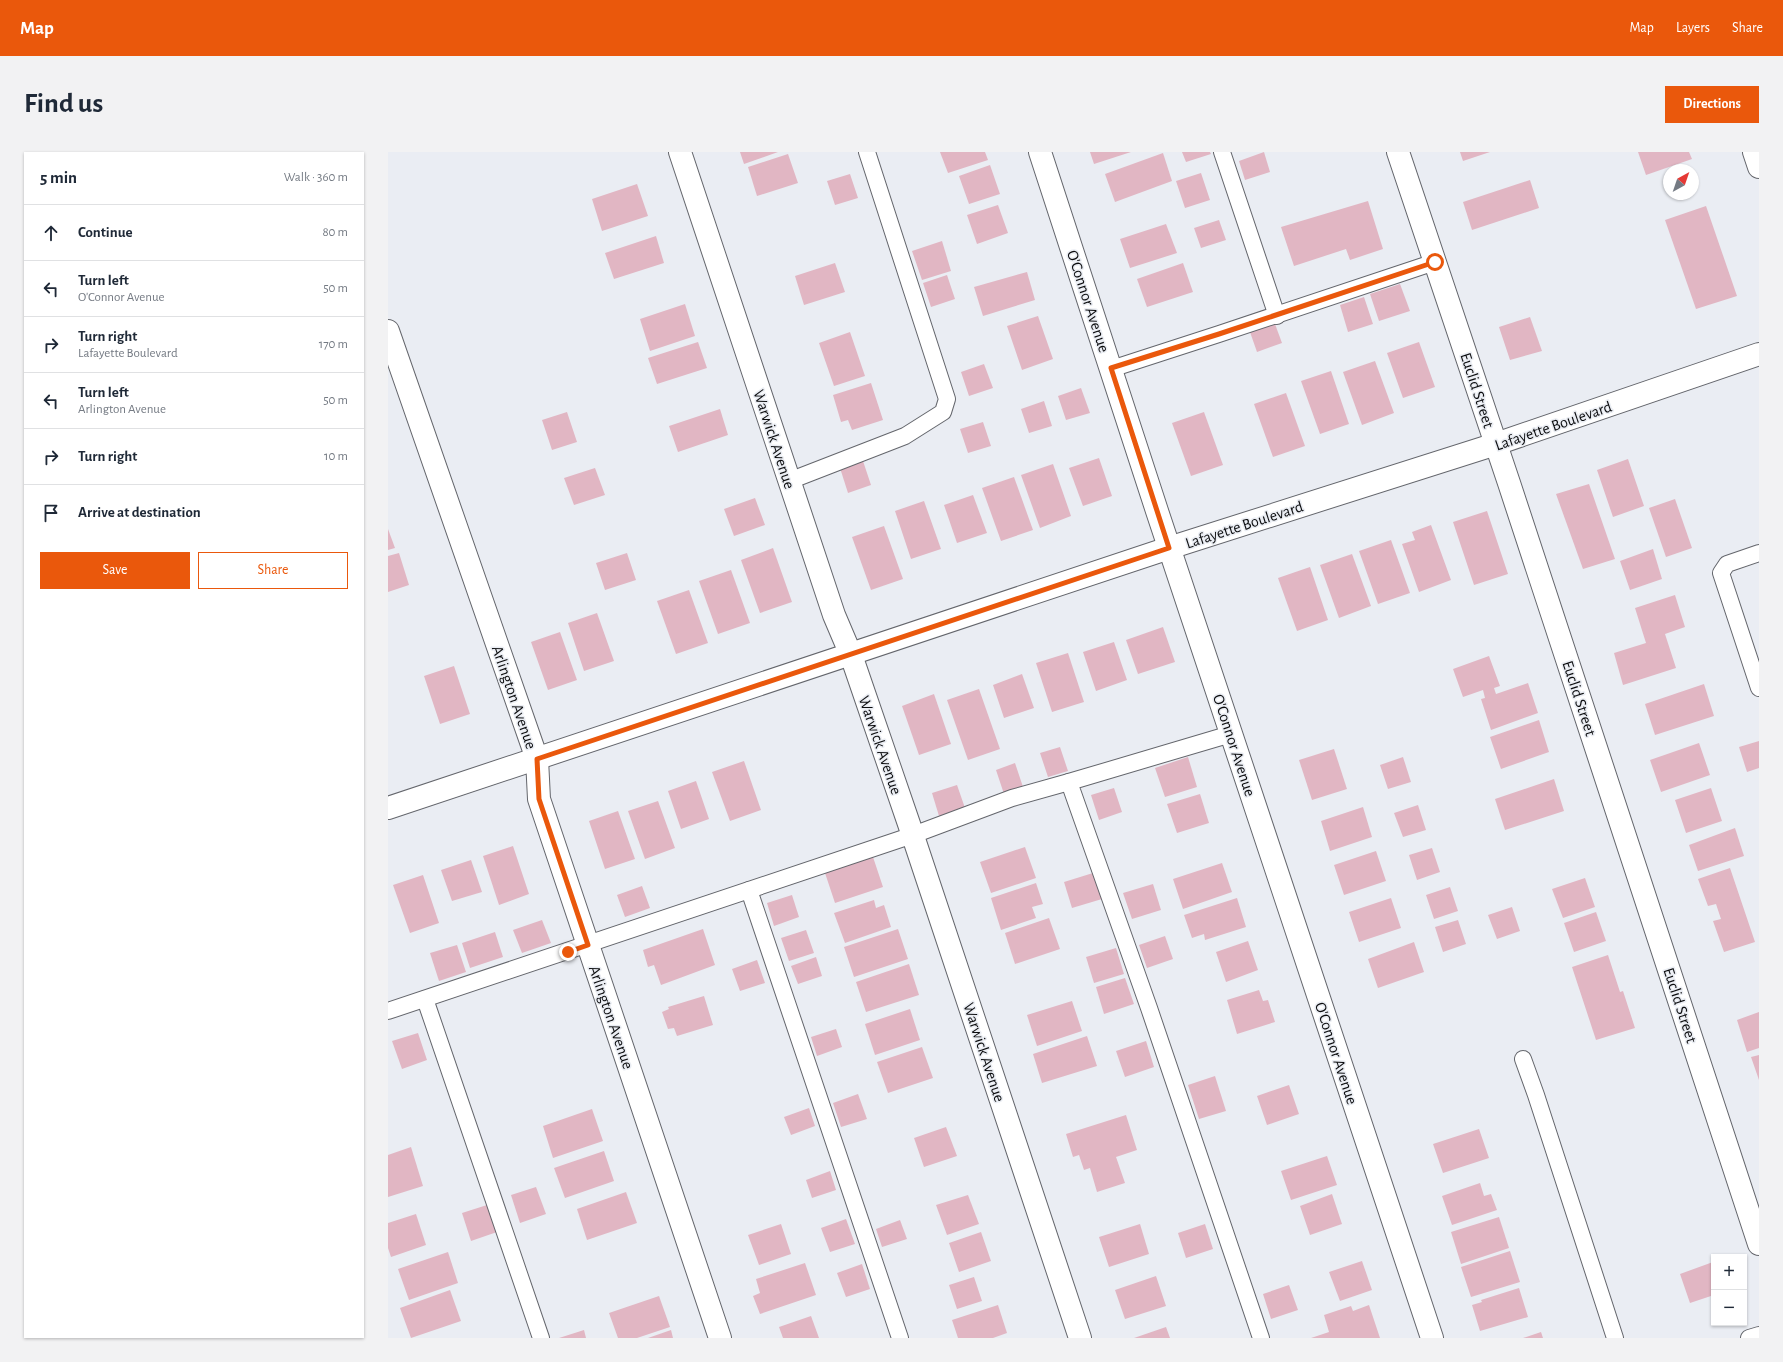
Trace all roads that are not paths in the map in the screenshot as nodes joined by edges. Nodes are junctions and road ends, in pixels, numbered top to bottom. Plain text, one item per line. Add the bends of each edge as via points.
1 (680, 152) edge
2 (867, 152) edge
3 (1040, 152) edge
4 (1222, 152) edge
5 (1398, 152) edge
6 (1754, 152) edge
7 (1759, 166) edge
8 (1435, 262) junction
9 (1276, 316) junction
10 (388, 331) edge
11 (1759, 354) edge
12 (1111, 368) junction
13 (1496, 444) junction
14 (789, 481) junction
15 (1169, 548) junction
16 (1759, 553) edge
17 (851, 655) junction
18 (1759, 688) edge
19 (1231, 734) junction
20 (537, 759) junction
21 (1069, 782) junction
22 (388, 808) edge
23 (913, 835) junction
24 (749, 890) junction
25 (588, 945) junction
26 (425, 1000) junction
27 (388, 1011) edge
28 (1523, 1059) dead end
29 (1759, 1244) edge
30 (1759, 1335) edge
31 (541, 1338) edge
32 (720, 1338) edge
33 (900, 1338) edge
34 (1080, 1338) edge
35 (1261, 1338) edge
36 (1432, 1338) edge
37 (1615, 1338) edge
38 (1749, 1338) edge

1 - 14 street, Warwick Avenue
2 - 14 lane via 947,399 943,412 905,436
3 - 12 street, O'Connor Avenue
4 - 9 lane
5 - 8 street, Euclid Street
6 - 7 street
8 - 9 lane
8 - 13 street, Euclid Street
9 - 12 lane
10 - 20 street, Arlington Avenue
11 - 13 street, Lafayette Boulevard
12 - 15 street, O'Connor Avenue
13 - 15 street, Lafayette Boulevard
13 - 29 street, Euclid Street
14 - 17 street, Warwick Avenue via 834,615
15 - 17 street, Lafayette Boulevard
15 - 19 street, O'Connor Avenue
16 - 18 lane via 1727,564 1721,573
17 - 20 street, Lafayette Boulevard
17 - 23 street, Warwick Avenue
19 - 21 lane
19 - 36 street, O'Connor Avenue
20 - 22 street, Lafayette Boulevard
20 - 25 street, Arlington Avenue via 539,799
21 - 23 lane via 1012,798
21 - 35 lane
23 - 24 lane
23 - 34 street, Warwick Avenue
24 - 25 lane
24 - 33 lane
25 - 26 lane
25 - 32 street, Arlington Avenue
26 - 27 lane
26 - 31 lane
28 - 37 lane
30 - 38 lane

